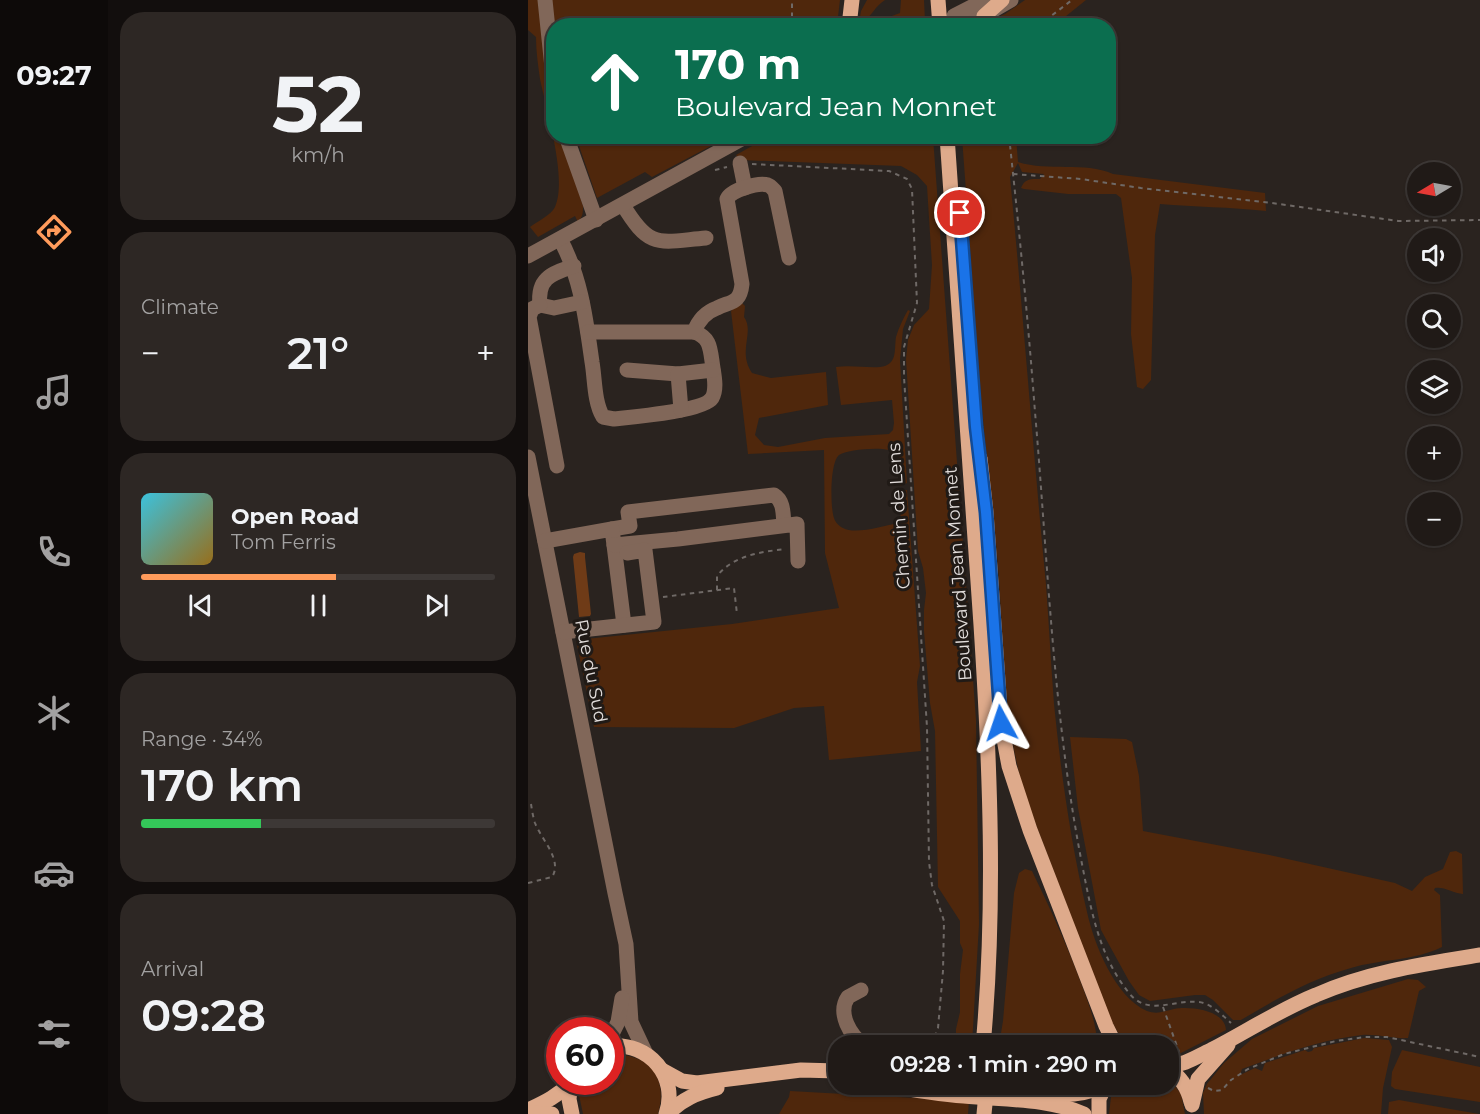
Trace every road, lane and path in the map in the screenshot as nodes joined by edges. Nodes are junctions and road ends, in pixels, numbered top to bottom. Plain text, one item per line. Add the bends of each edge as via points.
1 (545, 0) edge
2 (792, 0) edge
3 (852, 0) edge
4 (938, 0) edge
5 (946, 0) edge
6 (1002, 0) edge
7 (1011, 0) edge
8 (1072, 0) edge
9 (984, 8) edge
10 (547, 18) edge
11 (792, 18) edge
12 (850, 18) edge
13 (939, 18) edge
14 (954, 18) edge
15 (964, 18) edge
16 (1048, 18) edge
17 (569, 144) edge
18 (733, 144) edge
19 (948, 144) edge
20 (956, 144) edge
21 (1010, 144) edge
22 (740, 163) joint
23 (1013, 174) junction
24 (745, 188) junction
25 (623, 205) junction
26 (596, 220) junction
27 (1480, 220) edge
28 (706, 238) dead end
29 (560, 239) junction
30 (528, 256) edge
31 (789, 258) dead end
32 (574, 267) junction
33 (582, 302) junction
34 (540, 305) junction
35 (588, 332) junction
36 (694, 332) junction
37 (627, 370) dead end
38 (712, 370) junction
39 (678, 374) junction
40 (681, 410) junction
41 (976, 427) junction
42 (528, 457) edge
43 (557, 466) dead end
44 (784, 525) junction
45 (612, 529) junction
46 (545, 541) junction
47 (615, 549) junction
48 (798, 554) joint
49 (717, 590) junction
50 (651, 598) junction
51 (737, 614) dead end
52 (624, 625) junction
53 (563, 632) junction
54 (531, 804) dead end
55 (528, 883) edge
56 (615, 893) junction
57 (1480, 955) edge
58 (861, 990) dead end
59 (1163, 1006) junction
60 (619, 1017) edge
61 (855, 1035) edge
62 (936, 1035) edge
63 (984, 1035) edge
64 (992, 1035) edge
65 (1110, 1035) edge
66 (1168, 1035) edge
67 (1239, 1036) junction
68 (624, 1047) edge
69 (646, 1054) junction
70 (1480, 1057) edge
71 (1179, 1064) edge
72 (662, 1070) junction
73 (828, 1071) edge
74 (1179, 1078) edge
75 (828, 1079) edge
76 (1197, 1081) junction
77 (555, 1095) edge
78 (569, 1095) edge
79 (950, 1095) edge
80 (978, 1095) edge
81 (986, 1095) edge
82 (1101, 1095) edge
83 (1192, 1110) edge
84 (528, 1111) edge
85 (552, 1114) edge
86 (572, 1114) edge
87 (667, 1114) edge
88 (976, 1114) edge
89 (984, 1114) edge
90 (1084, 1114) edge
91 (1098, 1114) edge

1 - 10 street
2 - 11 path
3 - 12 main road
4 - 13 main road
5 - 14 main road
6 - 9 main road
7 - 9 street
8 - 16 path
9 - 15 street
17 - 26 street
18 - 25 street
19 - 63 main road, Boulevard Jean Monnet via 990,782 990,943
20 - 41 main road, Boulevard Jean Monnet
21 - 23 path
22 - 24 street
22 - 62 path, Chemin de Lens via 889,171 907,178 912,189 917,303 904,347 904,377 927,727 928,862 945,930
23 - 27 path via 1081,179 1398,221
23 - 59 path via 1053,645 1075,833 1092,919 1111,964 1136,1000 1144,1005
24 - 31 street via 763,185 775,192
24 - 36 street via 731,193 727,199 741,291 734,301 702,318
25 - 26 street
25 - 28 street via 642,233 652,239 663,242
26 - 29 street
29 - 30 street
29 - 32 street
32 - 33 street
32 - 34 street via 554,273 541,285
33 - 34 street via 554,308
33 - 35 street
34 - 43 street via 532,309 530,317
35 - 36 street
35 - 40 street via 603,417
36 - 38 street via 707,340
37 - 39 street
38 - 39 street
38 - 40 street via 715,392 711,400
39 - 40 street
41 - 64 main road, Boulevard Jean Monnet via 998,794 998,916
41 - 65 main road via 1001,723 1009,766
42 - 46 street, Rue du Sud
44 - 45 street via 782,505 774,495 628,512 630,526
44 - 47 street
44 - 48 street via 797,524
45 - 46 street
45 - 47 street
46 - 53 street, Rue du Sud
47 - 50 street via 645,550
47 - 52 street
48 - 49 path via 744,556 717,576
49 - 50 path
49 - 51 path via 734,588
50 - 52 street via 654,622
52 - 53 street
53 - 56 street, Rue du Sud
54 - 55 path via 555,871 552,877
56 - 60 street, Rue du Sud via 622,994
56 - 69 street, Rue du Sud via 626,944 631,1022
57 - 67 main road via 1347,982 1275,1014
58 - 61 street via 848,997 843,1009
59 - 66 path
59 - 67 path via 1200,1002 1212,1007
67 - 71 main road
67 - 76 main road
68 - 69 main road
69 - 72 main road
70 - 76 path via 1365,1037 1284,1054 1243,1072 1218,1092
72 - 73 main road via 682,1081 697,1083 801,1070
72 - 87 main road via 669,1089
74 - 83 main road via 1186,1086
75 - 87 main road via 699,1092
76 - 83 main road
77 - 84 main road
78 - 86 main road
79 - 90 main road via 1038,1103
80 - 88 main road
81 - 89 main road, bridge
82 - 91 main road
84 - 85 main road

